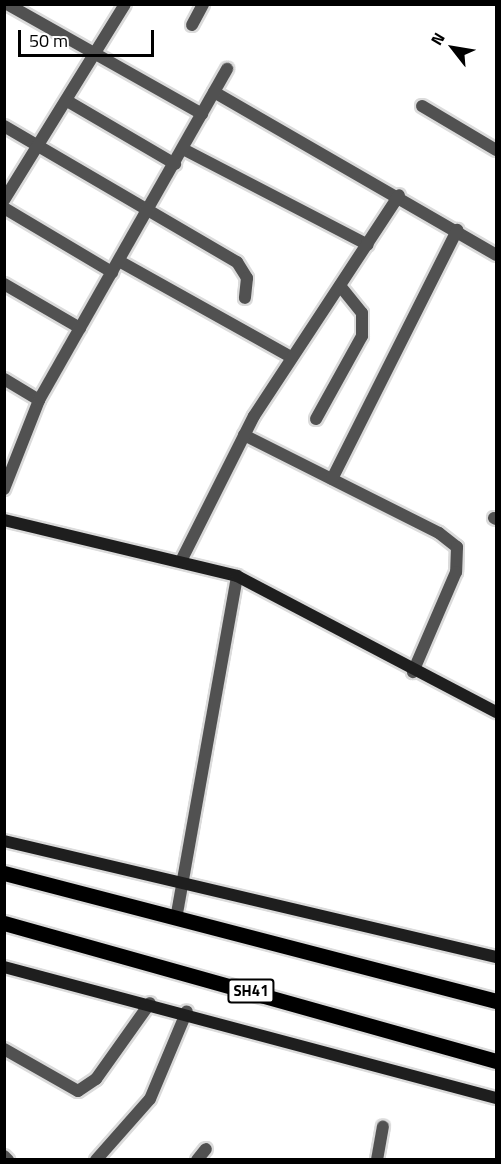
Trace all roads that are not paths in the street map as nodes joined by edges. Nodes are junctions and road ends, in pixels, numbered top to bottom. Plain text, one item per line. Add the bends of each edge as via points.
1 (7, 4) edge
2 (125, 4) edge
3 (203, 4) edge
4 (192, 25) dead end
5 (94, 58) junction
6 (227, 69) dead end
7 (214, 92) junction
8 (69, 102) junction
9 (422, 106) dead end
10 (202, 114) junction
11 (4, 126) edge
12 (37, 146) junction
13 (183, 148) junction
14 (496, 150) edge
15 (175, 164) junction
16 (9, 183) edge
17 (399, 195) junction
18 (4, 200) edge
19 (4, 208) edge
20 (148, 213) junction
21 (457, 230) junction
22 (368, 245) junction
23 (496, 255) edge
24 (116, 266) junction
25 (4, 284) edge
26 (339, 286) junction
27 (245, 298) dead end
28 (80, 328) junction
29 (291, 357) junction
30 (4, 379) edge
31 (39, 400) junction
32 (316, 419) dead end
33 (244, 435) junction
34 (332, 479) junction
35 (4, 489) edge
36 (4, 520) edge
37 (181, 561) junction
38 (237, 576) junction
39 (413, 672) junction
40 (496, 712) edge
41 (4, 841) edge
42 (4, 873) edge
43 (180, 883) junction
44 (176, 919) junction
45 (4, 923) edge
46 (496, 957) edge
47 (4, 967) edge
48 (496, 1001) edge
49 (150, 1003) junction
50 (187, 1011) junction
51 (4, 1049) edge
52 (496, 1061) edge
53 (496, 1098) edge
54 (383, 1128) dead end
55 (206, 1149) dead end
56 (4, 1156) edge
57 (8, 1160) edge
58 (96, 1160) edge
59 (197, 1160) edge
60 (376, 1160) edge

1 - 5 street
2 - 5 street
3 - 4 street
5 - 8 street
5 - 10 street
6 - 7 street
7 - 10 street
7 - 17 street
8 - 12 street
8 - 15 street
9 - 14 street
10 - 13 street
11 - 12 street
12 - 16 street
12 - 20 street
13 - 15 street
13 - 22 street
15 - 20 street
16 - 18 street
17 - 21 street
17 - 22 street
19 - 24 street
20 - 24 street
20 - 27 street via 244,268
21 - 23 street
21 - 34 street
22 - 26 street
24 - 28 street
24 - 29 street
25 - 28 street
26 - 29 street
26 - 32 street via 362,313 362,336
28 - 31 street
29 - 33 street
30 - 31 street
31 - 35 street
33 - 34 street
33 - 37 street
34 - 39 street via 457,547 456,572
36 - 37 street
37 - 38 street
38 - 39 street
38 - 43 street
39 - 40 street
41 - 43 street
42 - 44 main road
43 - 44 street
43 - 46 street
44 - 48 main road
45 - 52 main road, SH41
47 - 49 street
49 - 50 street
49 - 51 street via 96,1079 78,1091
50 - 53 street
50 - 58 street via 150,1099
54 - 60 street
55 - 59 street
56 - 57 street

